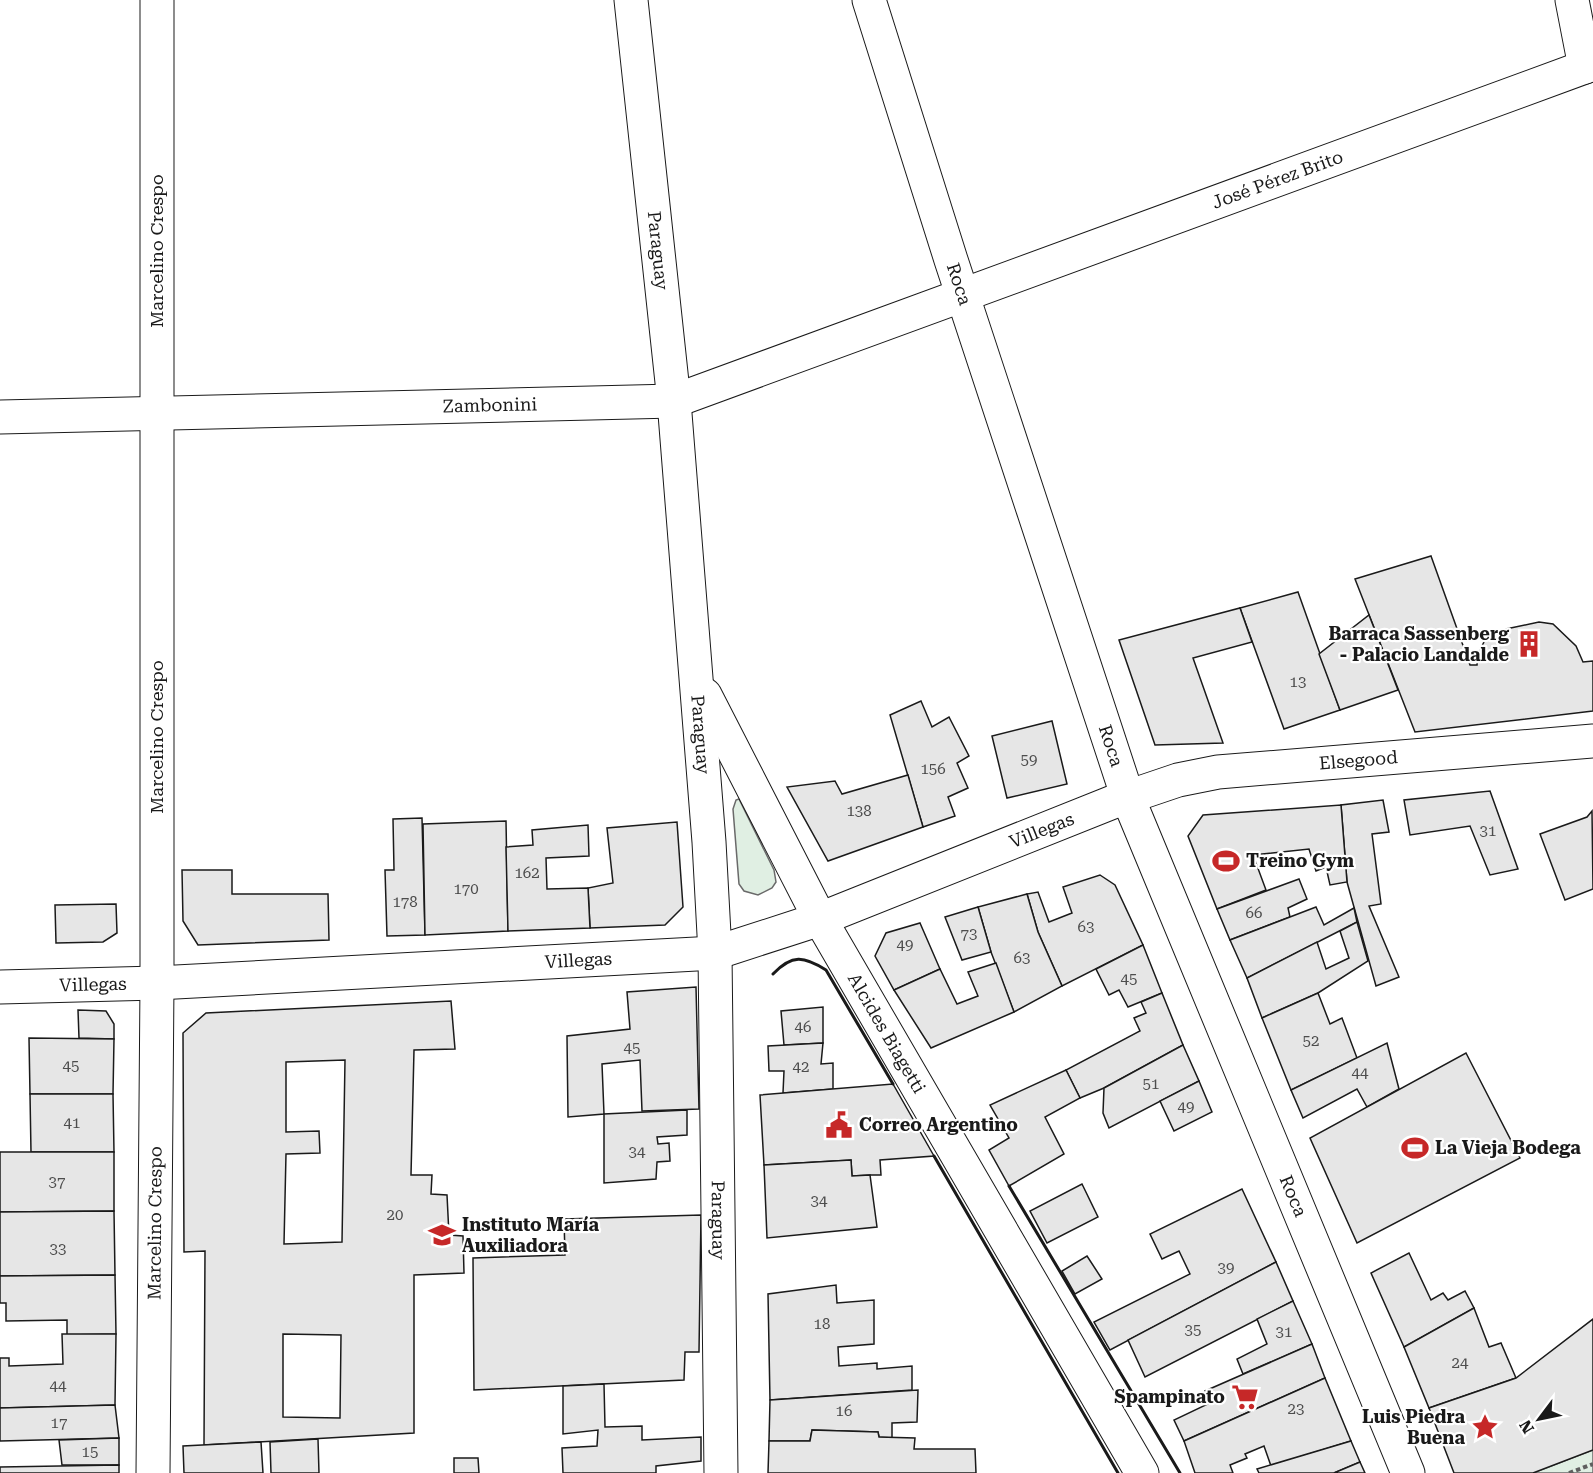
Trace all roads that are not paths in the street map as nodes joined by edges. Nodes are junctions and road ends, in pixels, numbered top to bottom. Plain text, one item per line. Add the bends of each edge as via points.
1 (157, 0) edge
2 (631, 0) edge
3 (869, 0) edge
4 (1572, 0) edge
5 (1589, 65) edge
6 (963, 295) junction
7 (674, 401) junction
8 (157, 413) junction
9 (0, 417) edge
10 (697, 680) junction
11 (1593, 741) edge
12 (1128, 798) junction
13 (820, 919) junction
14 (715, 953) junction
15 (157, 983) junction
16 (0, 987) edge
17 (153, 1473) edge
18 (721, 1473) edge
19 (1142, 1473) edge
20 (1408, 1473) edge

1 - 8 street, Marcelino Crespo
2 - 7 street, Paraguay
3 - 6 street, Roca
4 - 5 street
5 - 6 street, José Pérez Brito
6 - 7 street, Zambonini
6 - 12 street, Roca
7 - 8 street, Zambonini
7 - 10 street, Paraguay
8 - 9 street, Zambonini
8 - 15 street, Marcelino Crespo
10 - 13 street, Alcides Biagetti
10 - 14 street, Paraguay
11 - 12 street, Elsegood via 1218,772 1178,780
12 - 13 street, Villegas
12 - 20 street, Roca
13 - 14 street, Villegas
13 - 19 street, Alcides Biagetti
14 - 15 street, Villegas
14 - 18 street, Paraguay
15 - 16 street, Villegas
15 - 17 street, Marcelino Crespo

